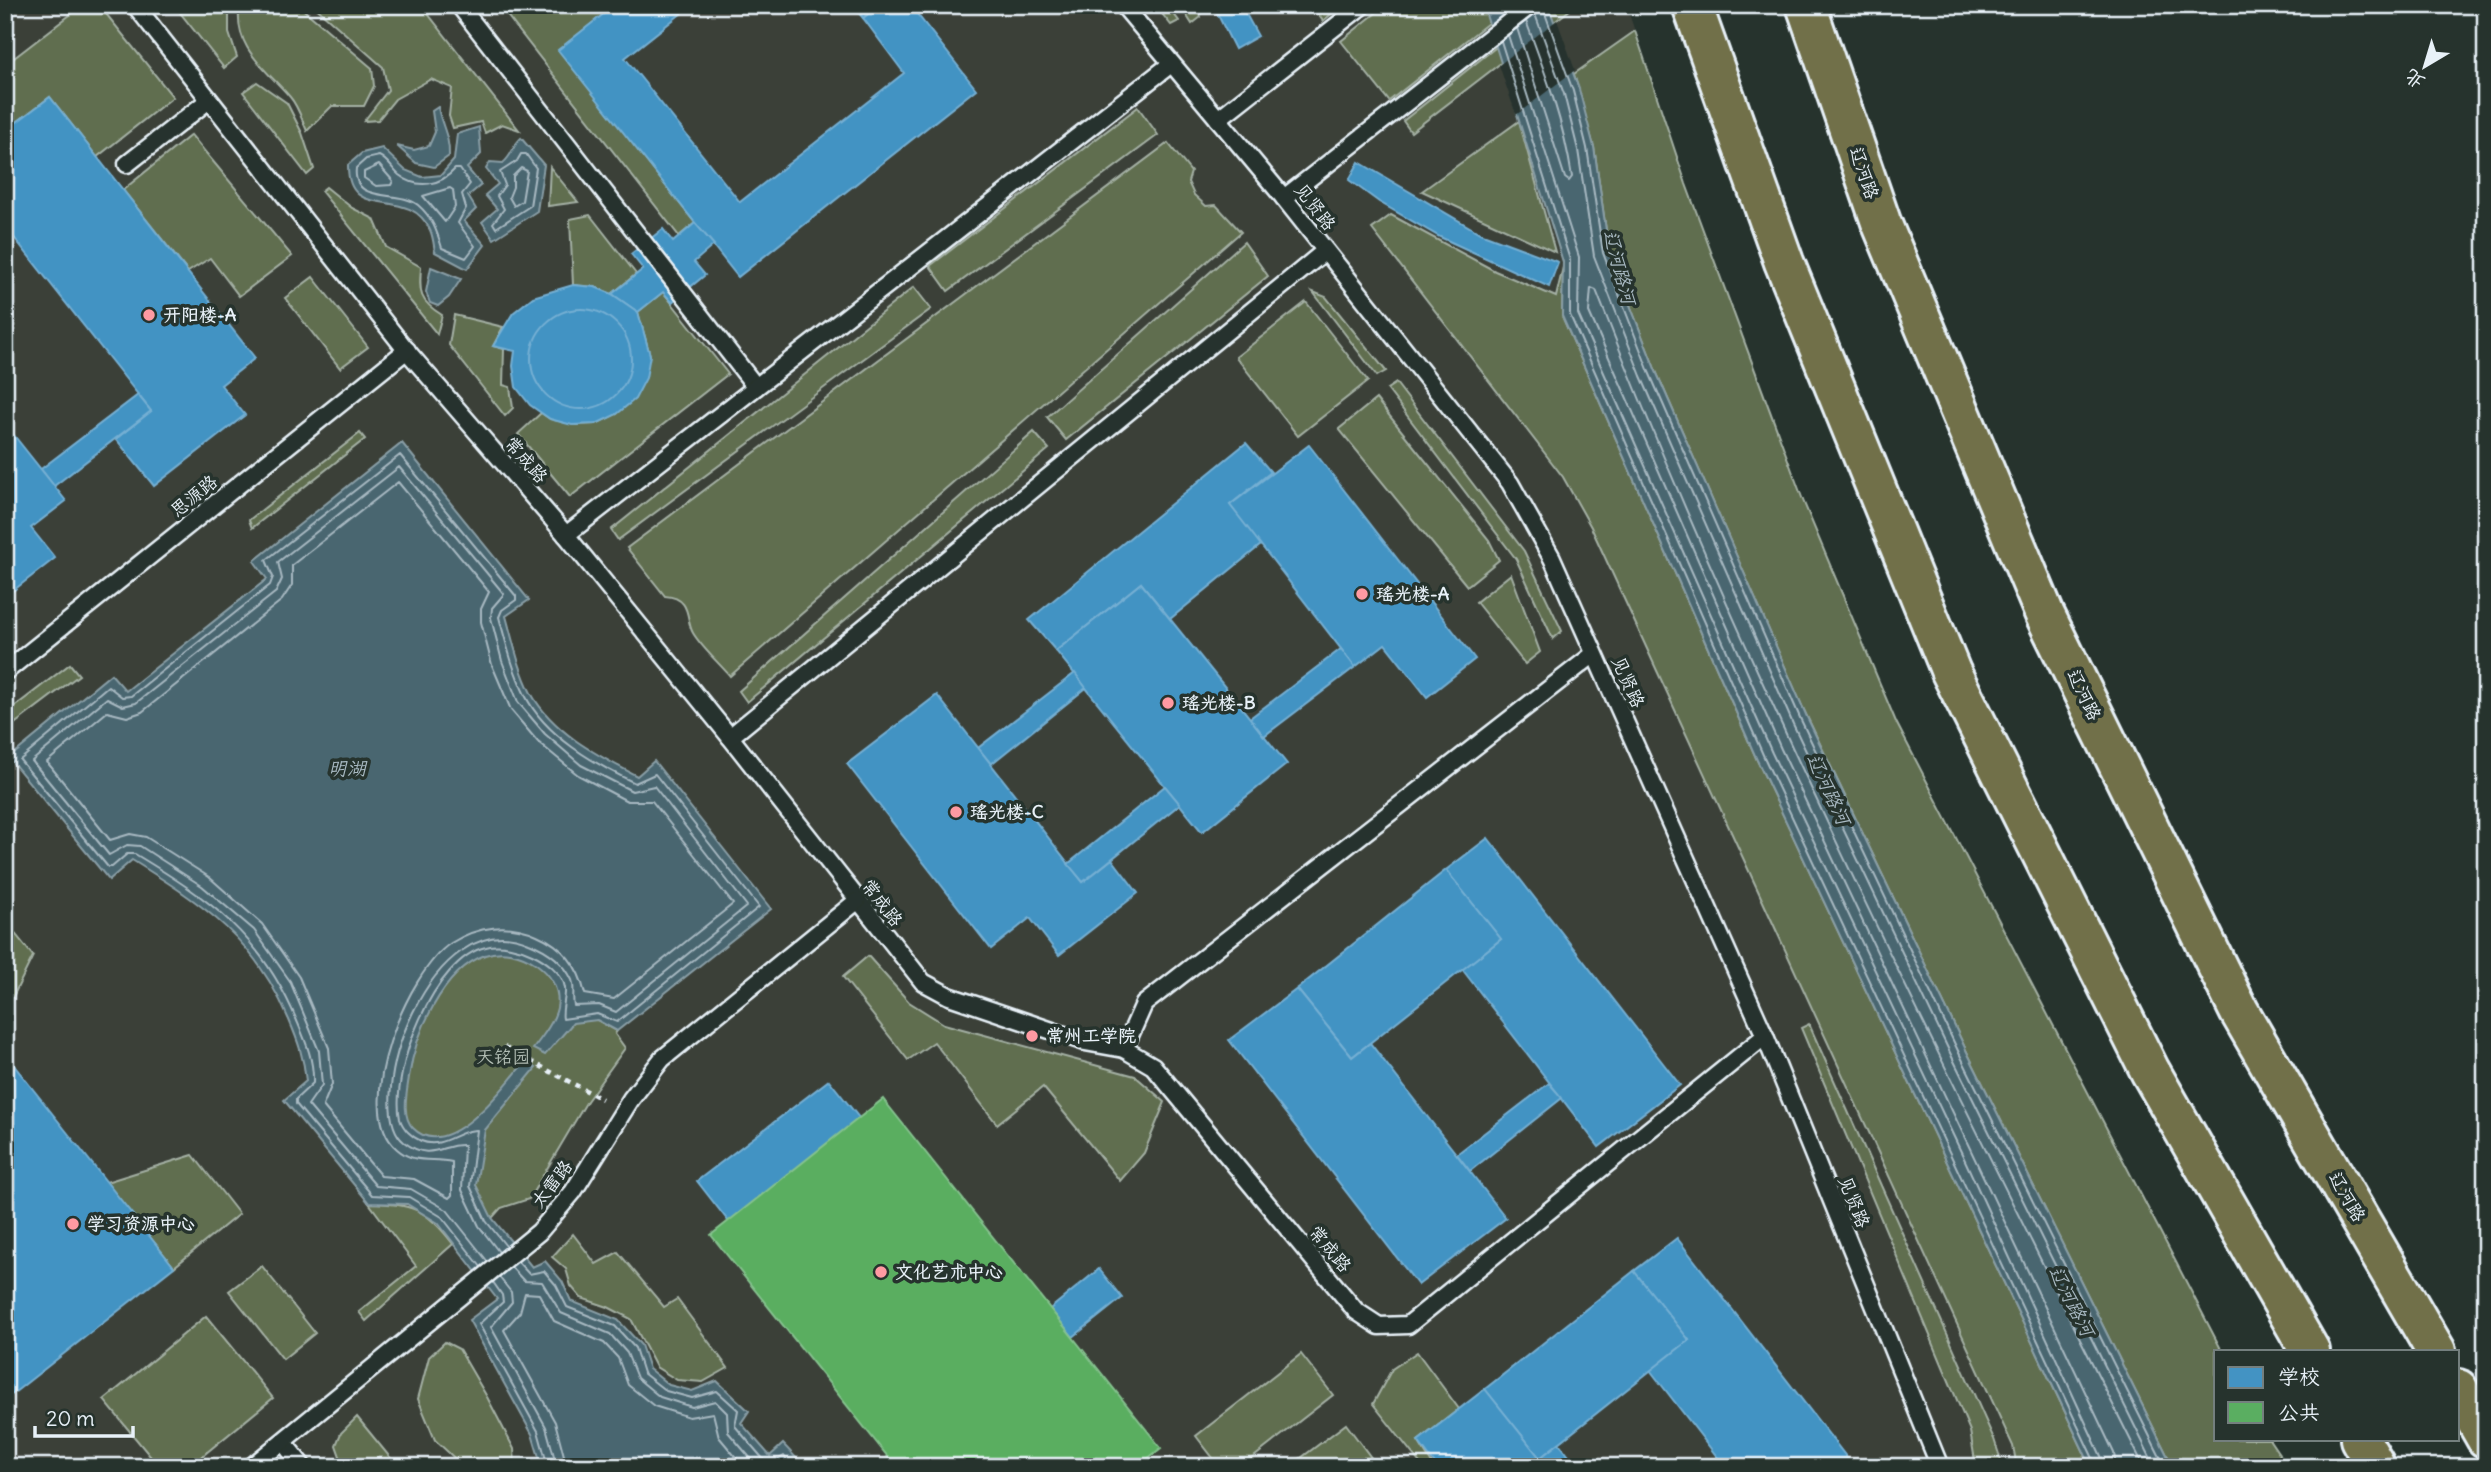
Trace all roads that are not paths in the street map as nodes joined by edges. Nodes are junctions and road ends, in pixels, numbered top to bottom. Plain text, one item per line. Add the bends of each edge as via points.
1 (135, 5) edge
2 (459, 5) edge
3 (1124, 5) edge
4 (1363, 5) edge
5 (1531, 5) edge
6 (1692, 5) edge
7 (1806, 5) edge
8 (1171, 64) junction
9 (209, 100) junction
10 (1218, 119) junction
11 (127, 164) dead end
12 (1283, 198) junction
13 (1325, 251) junction
14 (407, 350) junction
15 (756, 387) junction
16 (566, 535) junction
17 (1594, 654) junction
18 (5, 672) edge
19 (730, 737) junction
20 (857, 901) junction
21 (1765, 1036) junction
22 (1124, 1049) junction
23 (2309, 1350) edge
24 (2435, 1350) edge
25 (2460, 1392) edge
26 (2486, 1438) edge
27 (2361, 1440) edge
28 (283, 1442) junction
29 (251, 1467) edge
30 (303, 1467) edge
31 (1940, 1467) edge
32 (2376, 1467) edge

1 - 9 lane, 常成路
2 - 15 lane
3 - 8 lane, 见贤路
4 - 10 lane
5 - 12 lane
6 - 23 main road via 1784,262 1951,672 2150,1071
7 - 24 main road, 辽河路 via 1881,222 2045,615 2239,1010
8 - 10 lane, 见贤路
8 - 15 lane
9 - 11 lane
9 - 14 lane, 常成路
10 - 12 lane, 见贤路
12 - 13 lane, 见贤路
13 - 17 lane, 见贤路 via 1510,483 1552,558
13 - 19 lane
14 - 16 lane, 常成路
14 - 18 lane, 思源路
15 - 16 lane
16 - 19 lane, 常成路
17 - 21 lane, 见贤路
17 - 22 lane via 1144,1004
19 - 20 lane, 常成路
20 - 22 lane, 常成路 via 923,982 949,996 1085,1042
20 - 28 lane, 太雷路 via 662,1059 573,1192 539,1232
21 - 22 lane, 常成路 via 1408,1325 1379,1326 1356,1311 1153,1066
21 - 31 lane, 见贤路
25 - 26 main road
27 - 32 main road
28 - 29 lane, 太雷路
28 - 30 lane

